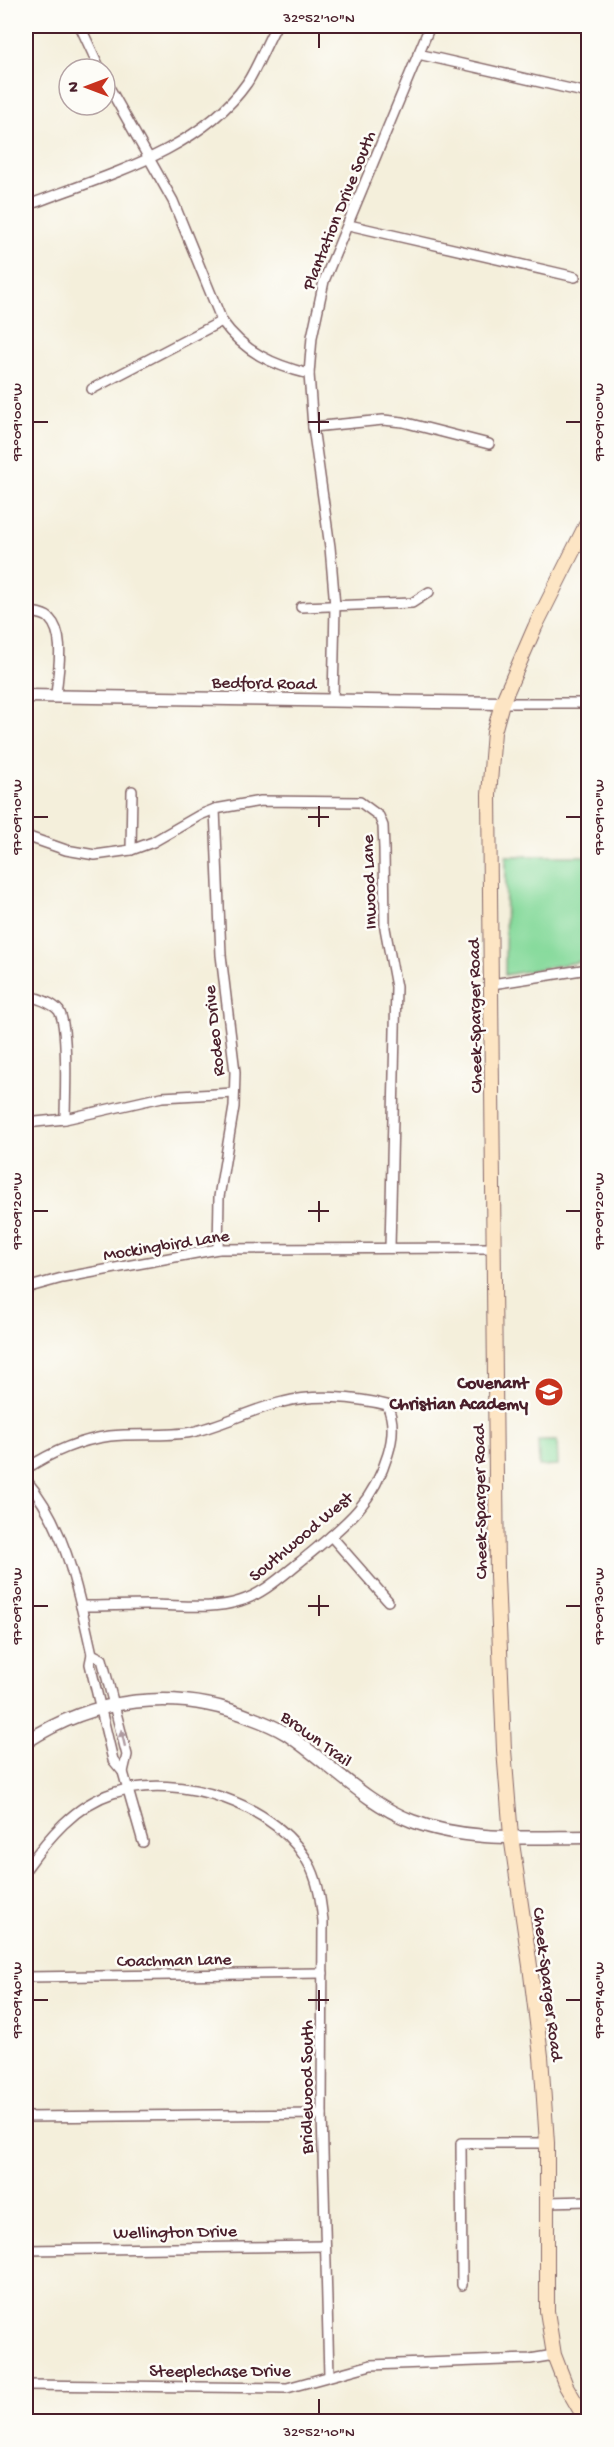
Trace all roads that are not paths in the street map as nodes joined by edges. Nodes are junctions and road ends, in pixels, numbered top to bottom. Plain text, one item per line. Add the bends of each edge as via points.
1 (80, 26) edge
2 (276, 26) edge
3 (430, 26) edge
4 (418, 54) junction
5 (94, 57) edge
6 (588, 93) edge
7 (117, 102) edge
8 (147, 158) junction
9 (26, 206) edge
10 (349, 225) junction
11 (575, 277) dead end
12 (222, 321) junction
13 (309, 374) junction
14 (92, 389) dead end
15 (313, 427) junction
16 (489, 444) dead end
17 (588, 521) edge
18 (429, 592) dead end
19 (335, 606) junction
20 (301, 607) dead end
21 (32, 612) dead end
22 (26, 696) edge
23 (56, 697) junction
24 (333, 701) junction
25 (502, 703) junction
26 (588, 703) edge
27 (132, 791) dead end
28 (215, 809) junction
29 (26, 836) edge
30 (131, 850) junction
31 (588, 969) edge
32 (492, 984) junction
33 (26, 995) edge
34 (234, 1093) junction
35 (65, 1119) junction
36 (26, 1123) edge
37 (390, 1248) junction
38 (494, 1248) junction
39 (218, 1249) junction
40 (26, 1288) edge
41 (26, 1469) edge
42 (26, 1480) edge
43 (331, 1536) junction
44 (388, 1601) dead end
45 (81, 1606) junction
46 (92, 1654) junction
47 (115, 1704) junction
48 (100, 1707) junction
49 (26, 1742) edge
50 (123, 1772) junction
51 (128, 1789) junction
52 (511, 1836) junction
53 (588, 1837) edge
54 (143, 1842) dead end
55 (26, 1869) edge
56 (323, 1973) junction
57 (26, 1977) edge
58 (322, 2114) junction
59 (26, 2116) edge
60 (547, 2144) junction
61 (588, 2201) edge
62 (547, 2202) junction
63 (325, 2246) junction
64 (26, 2250) edge
65 (462, 2285) dead end
66 (554, 2355) junction
67 (329, 2376) junction
68 (26, 2385) edge
69 (587, 2421) edge

1 - 5 street
2 - 8 street via 247,83 221,111 196,133
3 - 4 street, Plantation Drive South
4 - 6 street
4 - 10 street, Plantation Drive South
7 - 8 street
8 - 9 street
8 - 12 street via 174,201
10 - 11 street
10 - 13 street, Plantation Drive South via 324,281
12 - 13 street via 231,334 260,358
12 - 14 street
13 - 15 street, Plantation Drive South
15 - 16 street via 383,420
15 - 19 street, Plantation Drive South
17 - 25 main road, Cheek-Sparger Road
18 - 19 street via 412,603
19 - 20 street
19 - 24 street, Plantation Drive South
21 - 23 street via 47,616 56,627
22 - 23 street, Bedford Road
23 - 24 street, Bedford Road
24 - 25 street, Bedford Road
25 - 26 street
25 - 32 main road, Cheek-Sparger Road via 494,732 489,795
27 - 30 street
28 - 30 street, Inwood Lane
28 - 34 street, Rodeo Drive via 221,955
28 - 37 street, Inwood Lane via 261,801 340,800 360,801 379,816 384,849 385,928 396,987
29 - 30 street, Inwood Lane via 81,854
31 - 32 street
32 - 38 main road, Cheek-Sparger Road
33 - 35 street via 50,1004 61,1018
34 - 35 street via 162,1097
34 - 39 street, Rodeo Drive via 219,1197
35 - 36 street
37 - 38 street, Mockingbird Lane
37 - 39 street, Mockingbird Lane
38 - 52 main road, Cheek-Sparger Road via 498,1587
39 - 40 street, Mockingbird Lane
41 - 43 street, Southwood West via 43,1457 87,1441 109,1436 191,1432 284,1401 331,1398 387,1405 392,1436 380,1476 369,1498
42 - 45 street via 64,1544
43 - 44 street
43 - 45 street, Southwood West via 271,1585 242,1601 195,1607
45 - 46 street
46 - 47 street via 102,1659
46 - 48 street via 90,1664
47 - 48 street, Brown Trail
50 -> 47 street via 127,1755
47 - 52 street, Brown Trail via 186,1701 242,1713 284,1732 360,1791 411,1820 457,1833
48 - 49 street, Brown Trail via 73,1716
48 - 50 street via 113,1760
50 - 51 street
51 - 54 street
51 - 55 street, Bridlewood South via 98,1799 76,1813
51 - 56 street, Bridlewood South via 172,1786 224,1796 248,1808 291,1840 311,1866 320,1894
52 - 53 street, Brown Trail
52 - 60 main road, Cheek-Sparger Road via 540,2045
56 - 57 street, Coachman Lane
56 - 58 street, Bridlewood South
58 - 59 street
58 - 63 street, Bridlewood South
60 - 62 main road, Cheek-Sparger Road
60 - 65 street via 461,2144
61 - 62 street
62 - 66 main road, Cheek-Sparger Road via 548,2311
63 - 64 street, Wellington Drive
63 - 67 street, Bridlewood South
66 - 67 street, Steeplechase Drive via 371,2365
66 - 69 main road, Cheek-Sparger Road via 566,2386
67 - 68 street, Steeplechase Drive via 300,2386 266,2389

